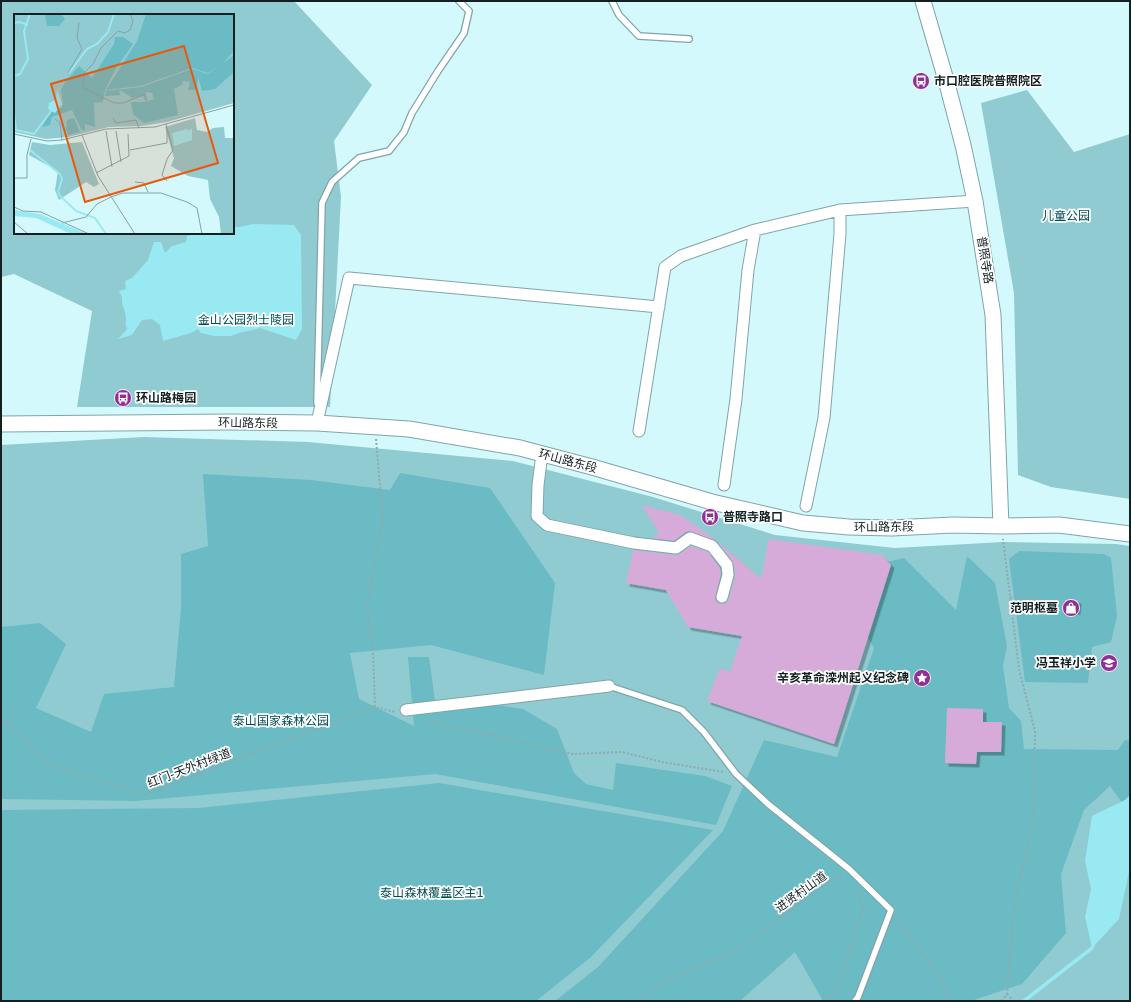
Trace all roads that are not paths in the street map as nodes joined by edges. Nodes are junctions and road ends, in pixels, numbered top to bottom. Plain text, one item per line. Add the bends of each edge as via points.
1 (459, 1) edge
2 (612, 1) edge
3 (923, 1) edge
4 (689, 39) dead end
5 (975, 201) junction
6 (840, 210) junction
7 (755, 230) junction
8 (659, 307) junction
9 (1, 424) edge
10 (317, 424) junction
11 (639, 431) dead end
12 (542, 454) junction
13 (724, 485) dead end
14 (806, 506) dead end
15 (1001, 526) junction
16 (1130, 534) edge
17 (722, 597) dead end
18 (609, 686) joint
19 (406, 710) dead end
20 (855, 1001) edge

1 - 10 lane via 469,11 464,33 412,113 404,132 389,151 359,158 332,182 322,203
2 - 4 lane via 619,15 639,36
3 - 5 main road, 普照寺路 via 963,145
5 - 6 street
5 - 15 main road, 普照寺路 via 993,315
6 - 7 street
6 - 14 street via 824,418
7 - 8 street via 681,256 665,267
7 - 13 street via 748,270 736,399
8 - 10 street via 349,278
8 - 11 street
9 - 10 main road, 环山路东段
10 - 12 main road, 环山路东段 via 409,429
12 - 15 main road, 环山路东段 via 712,502 803,523 892,528
12 - 17 street via 537,516 547,525 634,543 676,548 690,538 712,546 727,565 728,575
15 - 16 main road, 环山路东段 via 1059,524
18 - 19 street
18 - 20 lane via 682,710 704,732 736,774 768,804 849,869 891,910

